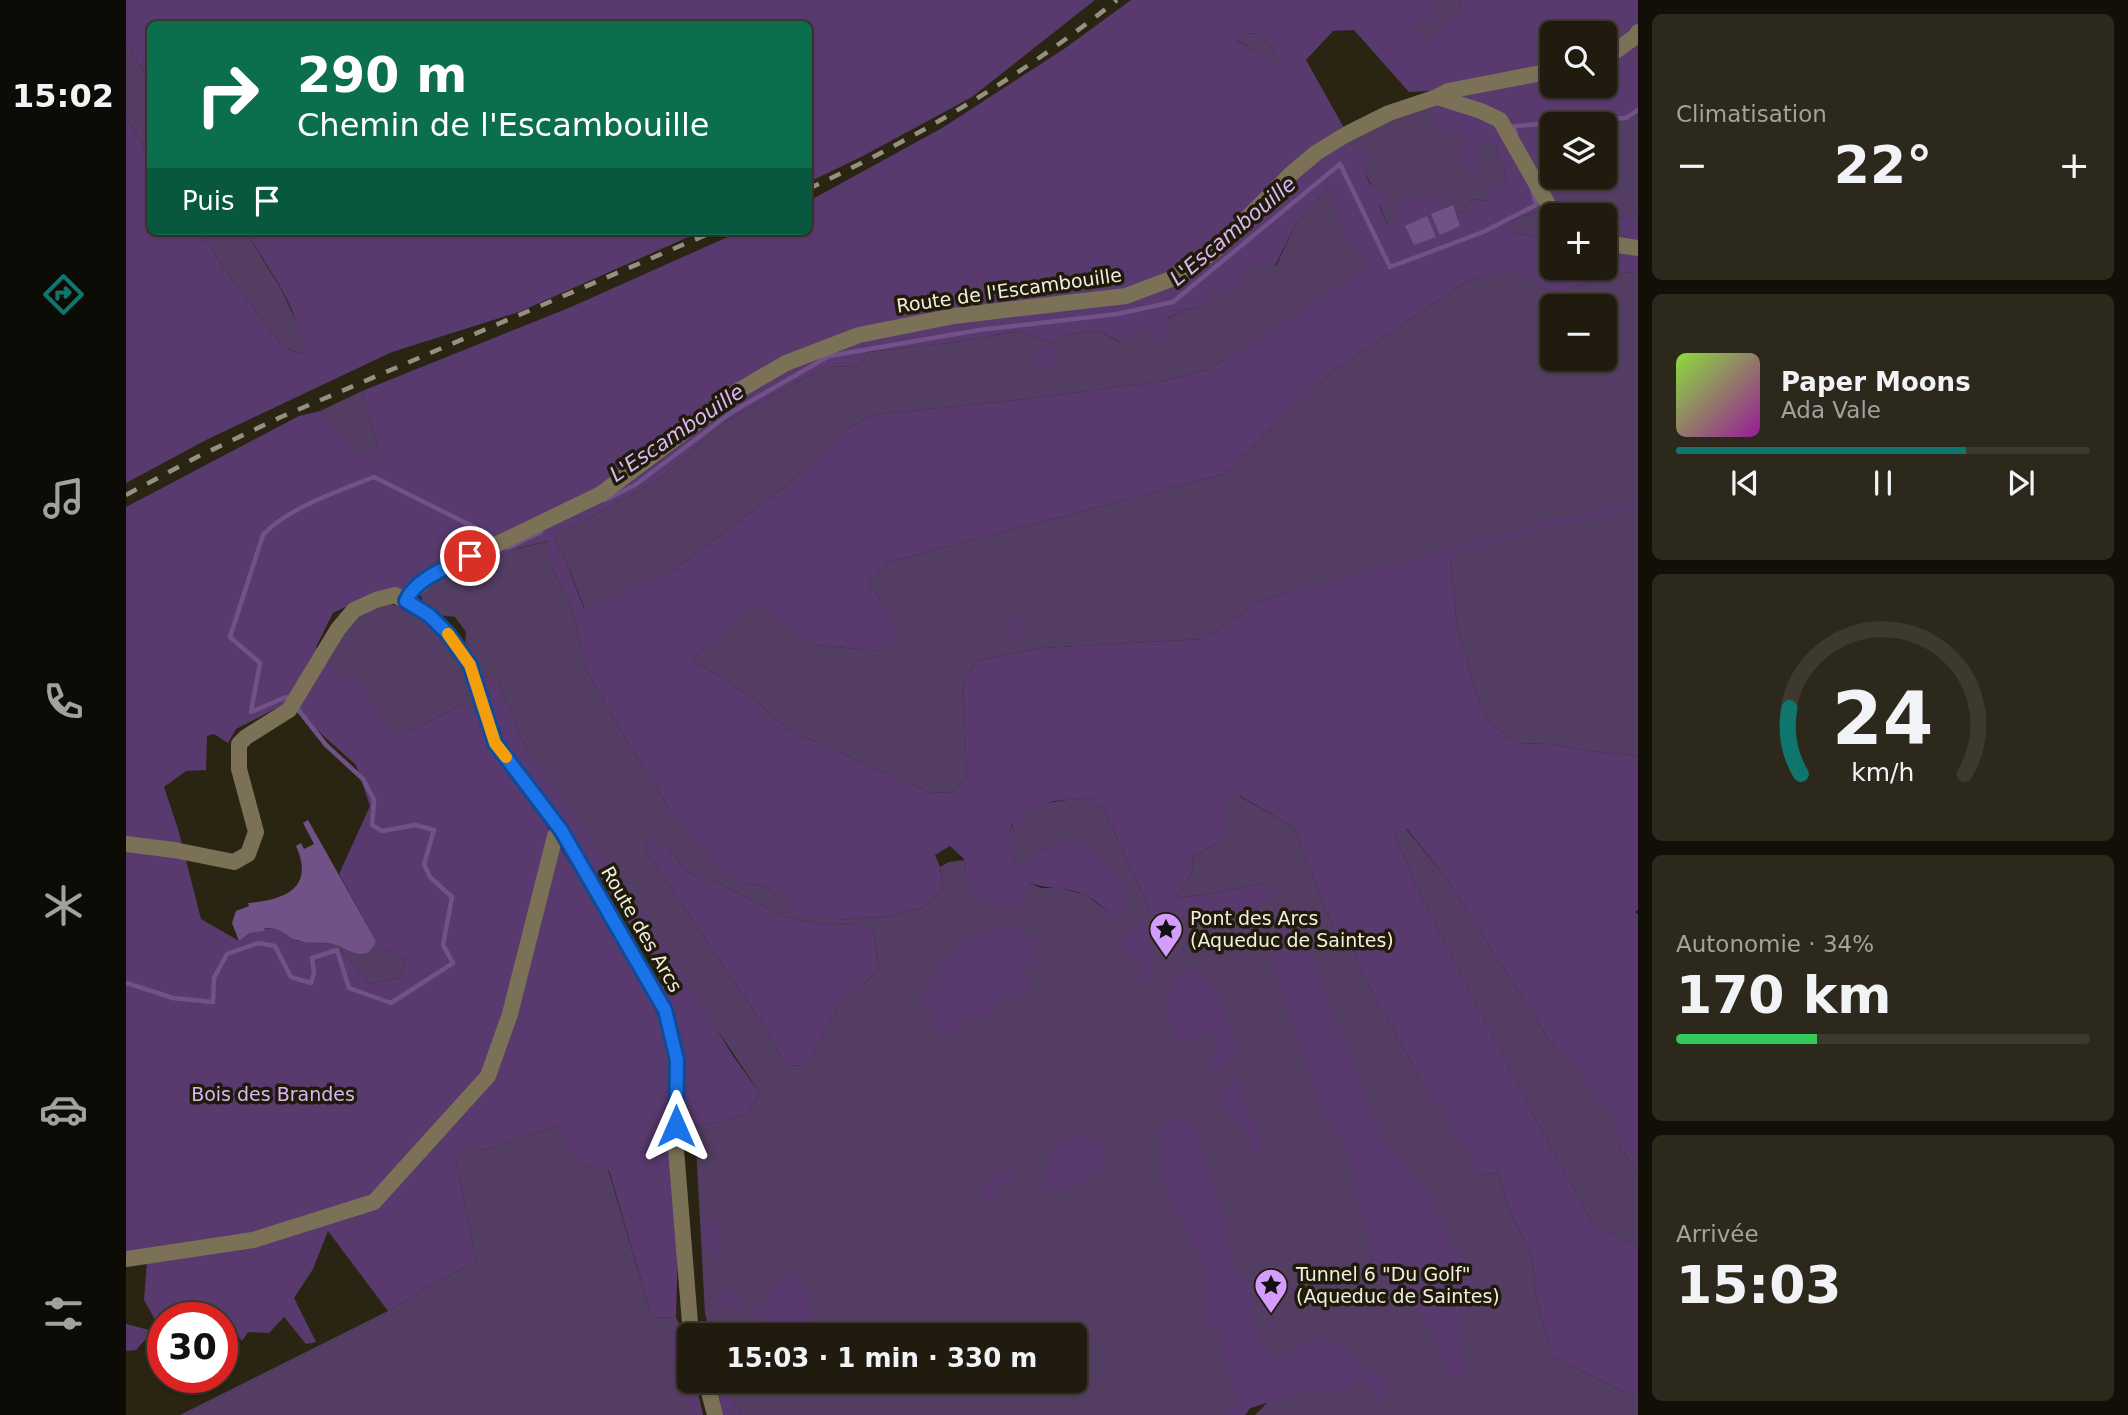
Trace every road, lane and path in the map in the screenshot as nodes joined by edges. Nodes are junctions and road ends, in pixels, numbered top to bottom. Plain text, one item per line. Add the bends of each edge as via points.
1 (1638, 32) edge
2 (1617, 50) edge
3 (1540, 73) edge
4 (1437, 97) junction
5 (1547, 203) edge
6 (1617, 245) edge
7 (1638, 248) edge
8 (406, 601) junction
9 (561, 830) junction
10 (126, 844) edge
11 (126, 1259) edge
12 (690, 1323) edge
13 (709, 1393) edge
14 (715, 1415) edge

1 - 2 street
3 - 4 street, Route de l'Escambouille
4 - 5 street via 1500,120
4 - 8 street, Route de l'Escambouille via 1389,113 1316,153 1213,252 1171,279 1126,296 954,316 859,335 786,363 738,391 601,494 430,576
6 - 7 street
8 - 9 street, Route des Arcs via 448,634 470,665 495,743
8 - 10 street via 395,595 354,610 293,704 239,744 239,769 256,832 248,853 234,862
9 - 11 street via 555,835 510,1014 488,1076 374,1202 253,1240
9 - 12 street, Route des Arcs via 665,1010 677,1060 676,1149
13 - 14 street

